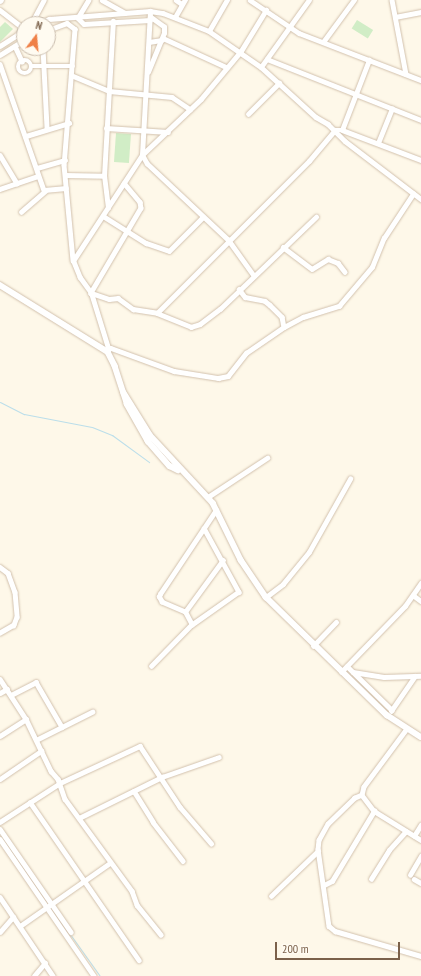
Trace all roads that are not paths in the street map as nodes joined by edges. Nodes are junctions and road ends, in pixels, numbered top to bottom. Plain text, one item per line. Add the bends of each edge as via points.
1 (44, 0) edge
2 (90, 0) edge
3 (102, 0) edge
4 (176, 0) edge
5 (227, 0) edge
6 (250, 0) edge
7 (309, 0) edge
8 (354, 0) edge
9 (392, 0) edge
10 (184, 2) edge
11 (0, 10) edge
12 (266, 10) junction
13 (150, 11) junction
14 (421, 12) edge
15 (125, 13) junction
16 (5, 14) junction
17 (35, 16) edge
18 (175, 17) junction
19 (395, 17) junction
20 (78, 18) junction
21 (0, 19) edge
22 (56, 19) edge
23 (150, 19) junction
24 (113, 21) junction
25 (16, 23) edge
26 (289, 26) junction
27 (56, 27) edge
28 (209, 31) junction
29 (16, 36) edge
30 (162, 39) junction
31 (149, 42) junction
32 (323, 42) junction
33 (0, 46) edge
34 (15, 46) joint
35 (241, 51) junction
36 (0, 55) edge
37 (43, 56) edge
38 (267, 59) junction
39 (369, 60) junction
40 (22, 61) junction
41 (0, 64) edge
42 (32, 66) junction
43 (43, 66) junction
44 (73, 66) junction
45 (261, 66) junction
46 (226, 67) junction
47 (147, 73) junction
48 (406, 74) junction
49 (71, 75) junction
50 (421, 80) edge
51 (279, 83) junction
52 (109, 91) junction
53 (145, 93) junction
54 (355, 95) junction
55 (190, 109) junction
56 (392, 109) junction
57 (248, 114) dead end
58 (421, 120) edge
59 (69, 123) junction
60 (48, 128) junction
61 (106, 128) junction
62 (335, 130) junction
63 (342, 130) junction
64 (142, 131) junction
65 (168, 132) junction
66 (26, 136) junction
67 (378, 143) junction
68 (0, 155) edge
69 (142, 155) junction
70 (65, 160) junction
71 (421, 160) edge
72 (37, 168) junction
73 (65, 175) junction
74 (38, 176) junction
75 (104, 176) junction
76 (17, 183) junction
77 (124, 183) junction
78 (66, 188) junction
79 (0, 189) edge
80 (46, 191) junction
81 (413, 194) junction
82 (421, 200) edge
83 (108, 208) junction
84 (21, 212) dead end
85 (103, 216) junction
86 (203, 217) junction
87 (316, 217) dead end
88 (127, 233) junction
89 (228, 240) junction
90 (283, 247) junction
91 (73, 261) junction
92 (345, 272) dead end
93 (253, 275) junction
94 (0, 284) edge
95 (239, 289) junction
96 (91, 293) junction
97 (156, 313) junction
98 (284, 327) junction
99 (108, 350) junction
100 (267, 458) dead end
101 (350, 479) dead end
102 (208, 497) junction
103 (216, 510) junction
104 (204, 528) junction
105 (223, 560) junction
106 (0, 568) edge
107 (421, 583) edge
108 (413, 595) junction
109 (266, 597) junction
110 (421, 601) edge
111 (185, 612) junction
112 (336, 622) dead end
113 (191, 625) junction
114 (0, 633) edge
115 (313, 646) junction
116 (151, 666) dead end
117 (347, 666) junction
118 (353, 672) junction
119 (340, 673) junction
120 (415, 676) junction
121 (421, 676) edge
122 (0, 679) edge
123 (7, 688) junction
124 (0, 693) edge
125 (11, 696) junction
126 (392, 710) junction
127 (92, 712) dead end
128 (387, 715) junction
129 (26, 719) junction
130 (62, 727) junction
131 (407, 729) junction
132 (0, 736) edge
133 (421, 737) edge
134 (36, 740) junction
135 (41, 751) junction
136 (219, 757) dead end
137 (162, 777) junction
138 (0, 779) edge
139 (60, 783) junction
140 (134, 791) junction
141 (362, 795) junction
142 (30, 802) junction
143 (374, 811) junction
144 (79, 818) junction
145 (0, 822) edge
146 (421, 825) edge
147 (0, 829) edge
148 (406, 831) junction
149 (414, 836) junction
150 (0, 839) edge
151 (421, 840) edge
152 (211, 843) dead end
153 (318, 851) junction
154 (421, 856) edge
155 (183, 861) dead end
156 (110, 863) junction
157 (410, 875) dead end
158 (371, 879) dead end
159 (414, 879) dead end
160 (83, 882) junction
161 (421, 883) edge
162 (324, 885) junction
163 (271, 896) dead end
164 (0, 897) edge
165 (50, 905) junction
166 (13, 917) junction
167 (20, 926) junction
168 (0, 932) edge
169 (71, 932) dead end
170 (161, 936) dead end
171 (421, 956) edge
172 (139, 960) dead end
173 (45, 963) junction
174 (34, 976) edge
175 (53, 976) edge
176 (94, 976) edge

1 - 17 street
2 - 20 street
3 - 15 street
4 - 10 street
5 - 28 street
6 - 12 street
7 - 26 street
8 - 32 street
9 - 19 street
10 - 18 street
11 - 16 street
12 - 26 street
12 - 35 street
13 - 15 street
13 - 18 street
13 - 23 street
14 - 19 street
15 - 20 street
16 - 21 street
16 - 25 street
18 - 28 street
19 - 48 street
20 - 22 street
20 - 24 street via 84,24
23 - 24 street
23 - 30 street via 164,27
23 - 31 street
24 - 52 street
26 - 32 street via 299,33
26 - 38 street
27 - 44 street via 67,23 74,26
28 - 35 street
29 - 33 street
30 - 31 street
30 - 46 street
30 - 47 street
31 - 47 street
32 - 39 street
34 - 36 street
34 - 40 street
35 - 45 street
35 - 46 street
37 - 43 street
38 - 45 street
38 - 54 street
39 - 48 street
39 - 54 street
40 - 42 street via 28,61
40 - 42 street via 18,66 20,73 27,74
41 - 66 street
42 - 43 street
43 - 44 street
43 - 60 street
44 - 49 street
45 - 51 street
46 - 55 street
47 - 53 street
48 - 50 street
49 - 52 street
49 - 59 street
51 - 57 street
51 - 62 street via 316,117
52 - 53 street
52 - 61 street
53 - 55 street via 172,97
53 - 64 street
54 - 56 street
54 - 63 street
55 - 65 street
56 - 58 street
56 - 67 street
59 - 60 street
59 - 70 street
60 - 66 street
61 - 64 street
61 - 75 street
62 - 63 street
62 - 81 street
62 - 89 street via 309,161
63 - 67 street
64 - 65 street
64 - 69 street
65 - 69 street
66 - 72 street
67 - 71 street
68 - 76 street
69 - 77 street
69 - 86 street via 147,164
70 - 72 street
70 - 73 street
72 - 74 street
73 - 75 street
73 - 78 street
74 - 76 street
74 - 80 street
75 - 83 street
76 - 79 street
77 - 83 street
77 - 88 street via 141,205
78 - 80 street
78 - 91 street
80 - 84 street
81 - 82 street
81 - 98 street via 384,238 372,267 338,306 303,317
83 - 85 street
85 - 88 street
85 - 91 street
86 - 88 street via 169,251
86 - 89 street
87 - 90 street
88 - 96 street
89 - 93 street
89 - 97 street
90 - 92 street via 312,269 328,259 338,263
90 - 93 street
91 - 96 street via 80,278
93 - 95 street
94 - 99 street
95 - 97 street via 220,309 196,327 178,324
95 - 98 street via 245,297 265,301 282,317
96 - 97 street via 109,299 118,298 133,309
96 - 99 street
98 - 99 street via 246,353 228,376 222,378 174,371
99 - 102 street via 124,394 150,435 180,471
100 - 102 street
101 - 109 street via 309,552 283,584
102 - 103 street
103 - 104 street
103 - 109 street via 241,560
104 - 105 street
104 - 111 street via 159,596 160,601
105 - 111 street
105 - 113 street via 238,589 238,594
106 - 114 street via 8,573 15,592 17,617 14,625
107 - 108 street
108 - 110 street
108 - 117 street
109 - 115 street
111 - 113 street
112 - 115 street
113 - 116 street
115 - 119 street
117 - 118 street
117 - 119 street
118 - 120 street via 384,677
118 - 126 street
119 - 128 street
120 - 121 street
120 - 126 street
122 - 123 street
123 - 124 street
123 - 125 street
125 - 129 street
125 - 130 street via 36,682
126 - 128 street
127 - 130 street
128 - 131 street
129 - 132 street
129 - 134 street
130 - 134 street
131 - 133 street
131 - 141 street via 364,787
134 - 135 street
135 - 138 street
135 - 139 street
136 - 137 street
137 - 139 street via 140,746
137 - 140 street
137 - 152 street via 180,807
139 - 142 street
139 - 144 street via 62,795
140 - 144 street
140 - 155 street via 153,822
141 - 143 street
141 - 153 street via 355,798 325,827 319,840
142 - 145 street
142 - 160 street
143 - 148 street
143 - 162 street via 332,881
144 - 156 street
146 - 149 street
147 - 165 street
148 - 149 street
148 - 158 street via 389,850
149 - 151 street
150 - 165 street
153 - 162 street
153 - 163 street
154 - 157 street
156 - 160 street
156 - 170 street via 135,895 137,905
159 - 161 street
160 - 165 street
160 - 172 street
162 - 171 street via 329,926 333,930
164 - 166 street
165 - 167 street
165 - 169 street
165 - 176 street
166 - 167 street
166 - 168 street
167 - 173 street
173 - 174 street
173 - 175 street

